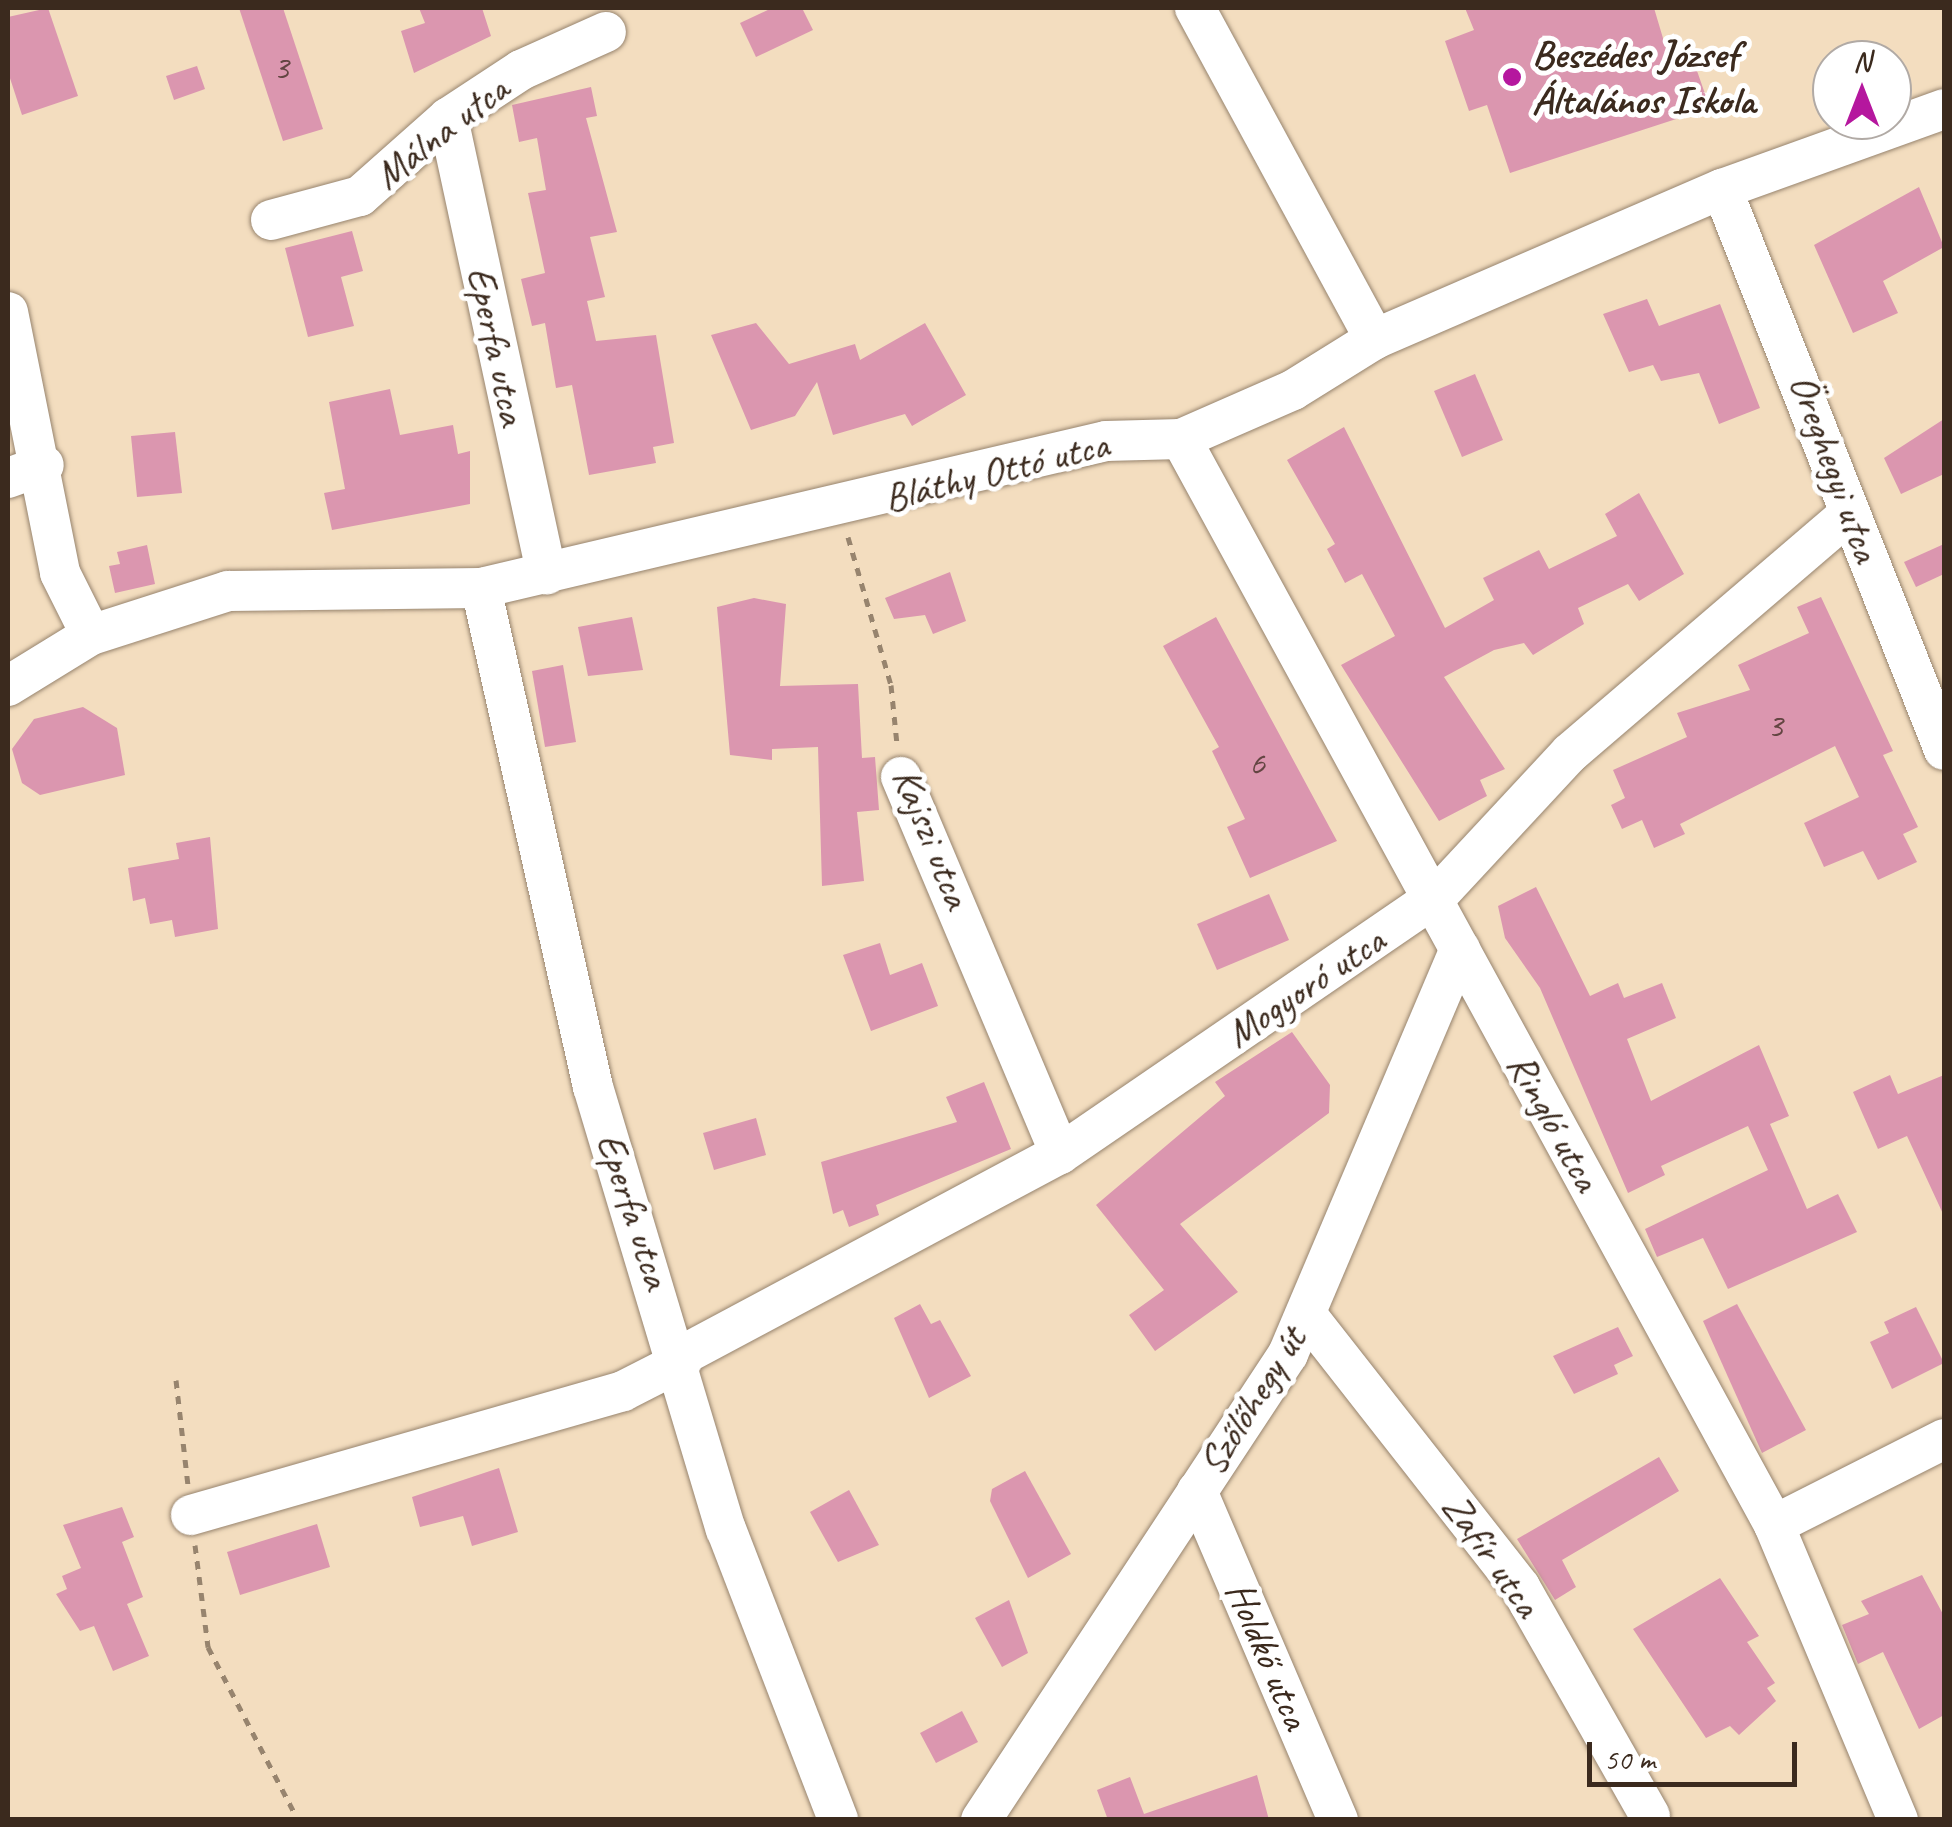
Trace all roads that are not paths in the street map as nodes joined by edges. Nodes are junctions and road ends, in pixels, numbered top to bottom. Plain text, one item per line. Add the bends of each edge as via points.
1 (1195, 8) edge
2 (606, 32) dead end
3 (1944, 109) edge
4 (448, 118) junction
5 (1722, 188) junction
6 (271, 220) dead end
7 (8, 312) edge
8 (1375, 340) junction
9 (1181, 439) junction
10 (26, 471) edge
11 (1850, 514) junction
12 (547, 574) junction
13 (482, 588) junction
14 (91, 635) junction
15 (8, 686) edge
16 (1944, 750) edge
17 (901, 777) road end
18 (1437, 896) junction
19 (1460, 948) junction
20 (1060, 1154) junction
21 (1306, 1314) junction
22 (682, 1359) junction
23 (1944, 1439) edge
24 (1197, 1490) junction
25 (191, 1515) road end
26 (1774, 1525) junction
27 (1650, 1816) dead end
28 (838, 1820) edge
29 (981, 1820) edge
30 (1338, 1820) edge
31 (1898, 1820) edge

1 - 8 street
2 - 4 street, Málna utca via 521,70
3 - 5 street, Bláthy Ottó utca
4 - 6 street, Málna utca via 360,196
4 - 12 street, Eperfa utca
5 - 8 street, Bláthy Ottó utca
5 - 11 street, Öreghegyi utca
7 - 10 street
8 - 9 street, Bláthy Ottó utca via 1294,390
9 - 12 street, Bláthy Ottó utca via 1106,442 841,511
9 - 18 street, Ringló utca
10 - 14 street via 60,573
11 - 16 street, Öreghegyi utca
11 - 18 street, Mogyoró utca via 1570,752
12 - 13 street, Bláthy Ottó utca
13 - 14 street, Bláthy Ottó utca via 228,592
13 - 22 street, Eperfa utca via 594,1087
14 - 15 street, Bláthy Ottó utca
17 - 20 street, Kajszi utca
18 - 19 street, Ringló utca
18 - 20 street, Mogyoró utca
19 - 21 street, Szőlőhegy út
19 - 26 street, Ringló utca
20 - 22 street, Mogyoró utca
21 - 24 street, Szőlőhegy út
21 - 27 street, Zafír utca via 1520,1587
22 - 25 street, Mogyoró utca via 623,1392
22 - 28 street, Eperfa utca via 726,1529
23 - 26 street
24 - 29 street, Szőlőhegy út
24 - 30 street, Holdkő utca
26 - 31 street, Ringló utca

